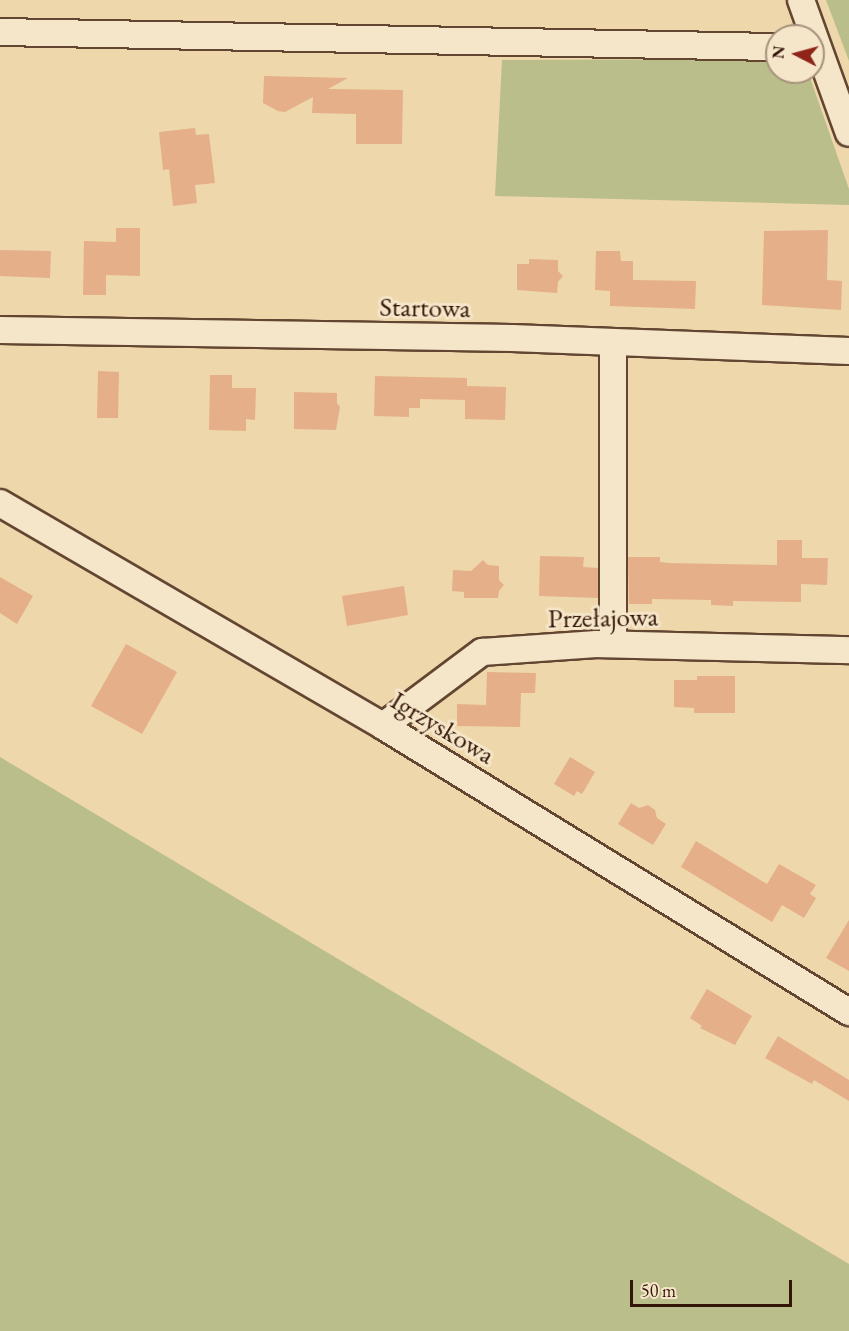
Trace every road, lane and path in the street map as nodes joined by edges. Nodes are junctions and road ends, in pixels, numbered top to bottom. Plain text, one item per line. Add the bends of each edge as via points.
1 (801, 0) edge
2 (808, 24) edge
3 (0, 32) edge
4 (765, 47) edge
5 (825, 71) edge
6 (849, 133) edge
7 (0, 330) edge
8 (613, 344) junction
9 (849, 351) edge
10 (0, 503) edge
11 (613, 644) junction
12 (849, 650) edge
13 (383, 726) junction
14 (849, 1012) edge

1 - 2 street
3 - 4 street
5 - 6 street
7 - 8 street, Startowa via 512,338
8 - 9 street, Startowa
8 - 11 street
10 - 13 street, Igrzyskowa
11 - 12 street, Przełajowa
11 - 13 street, Przełajowa via 482,652
13 - 14 street, Igrzyskowa

